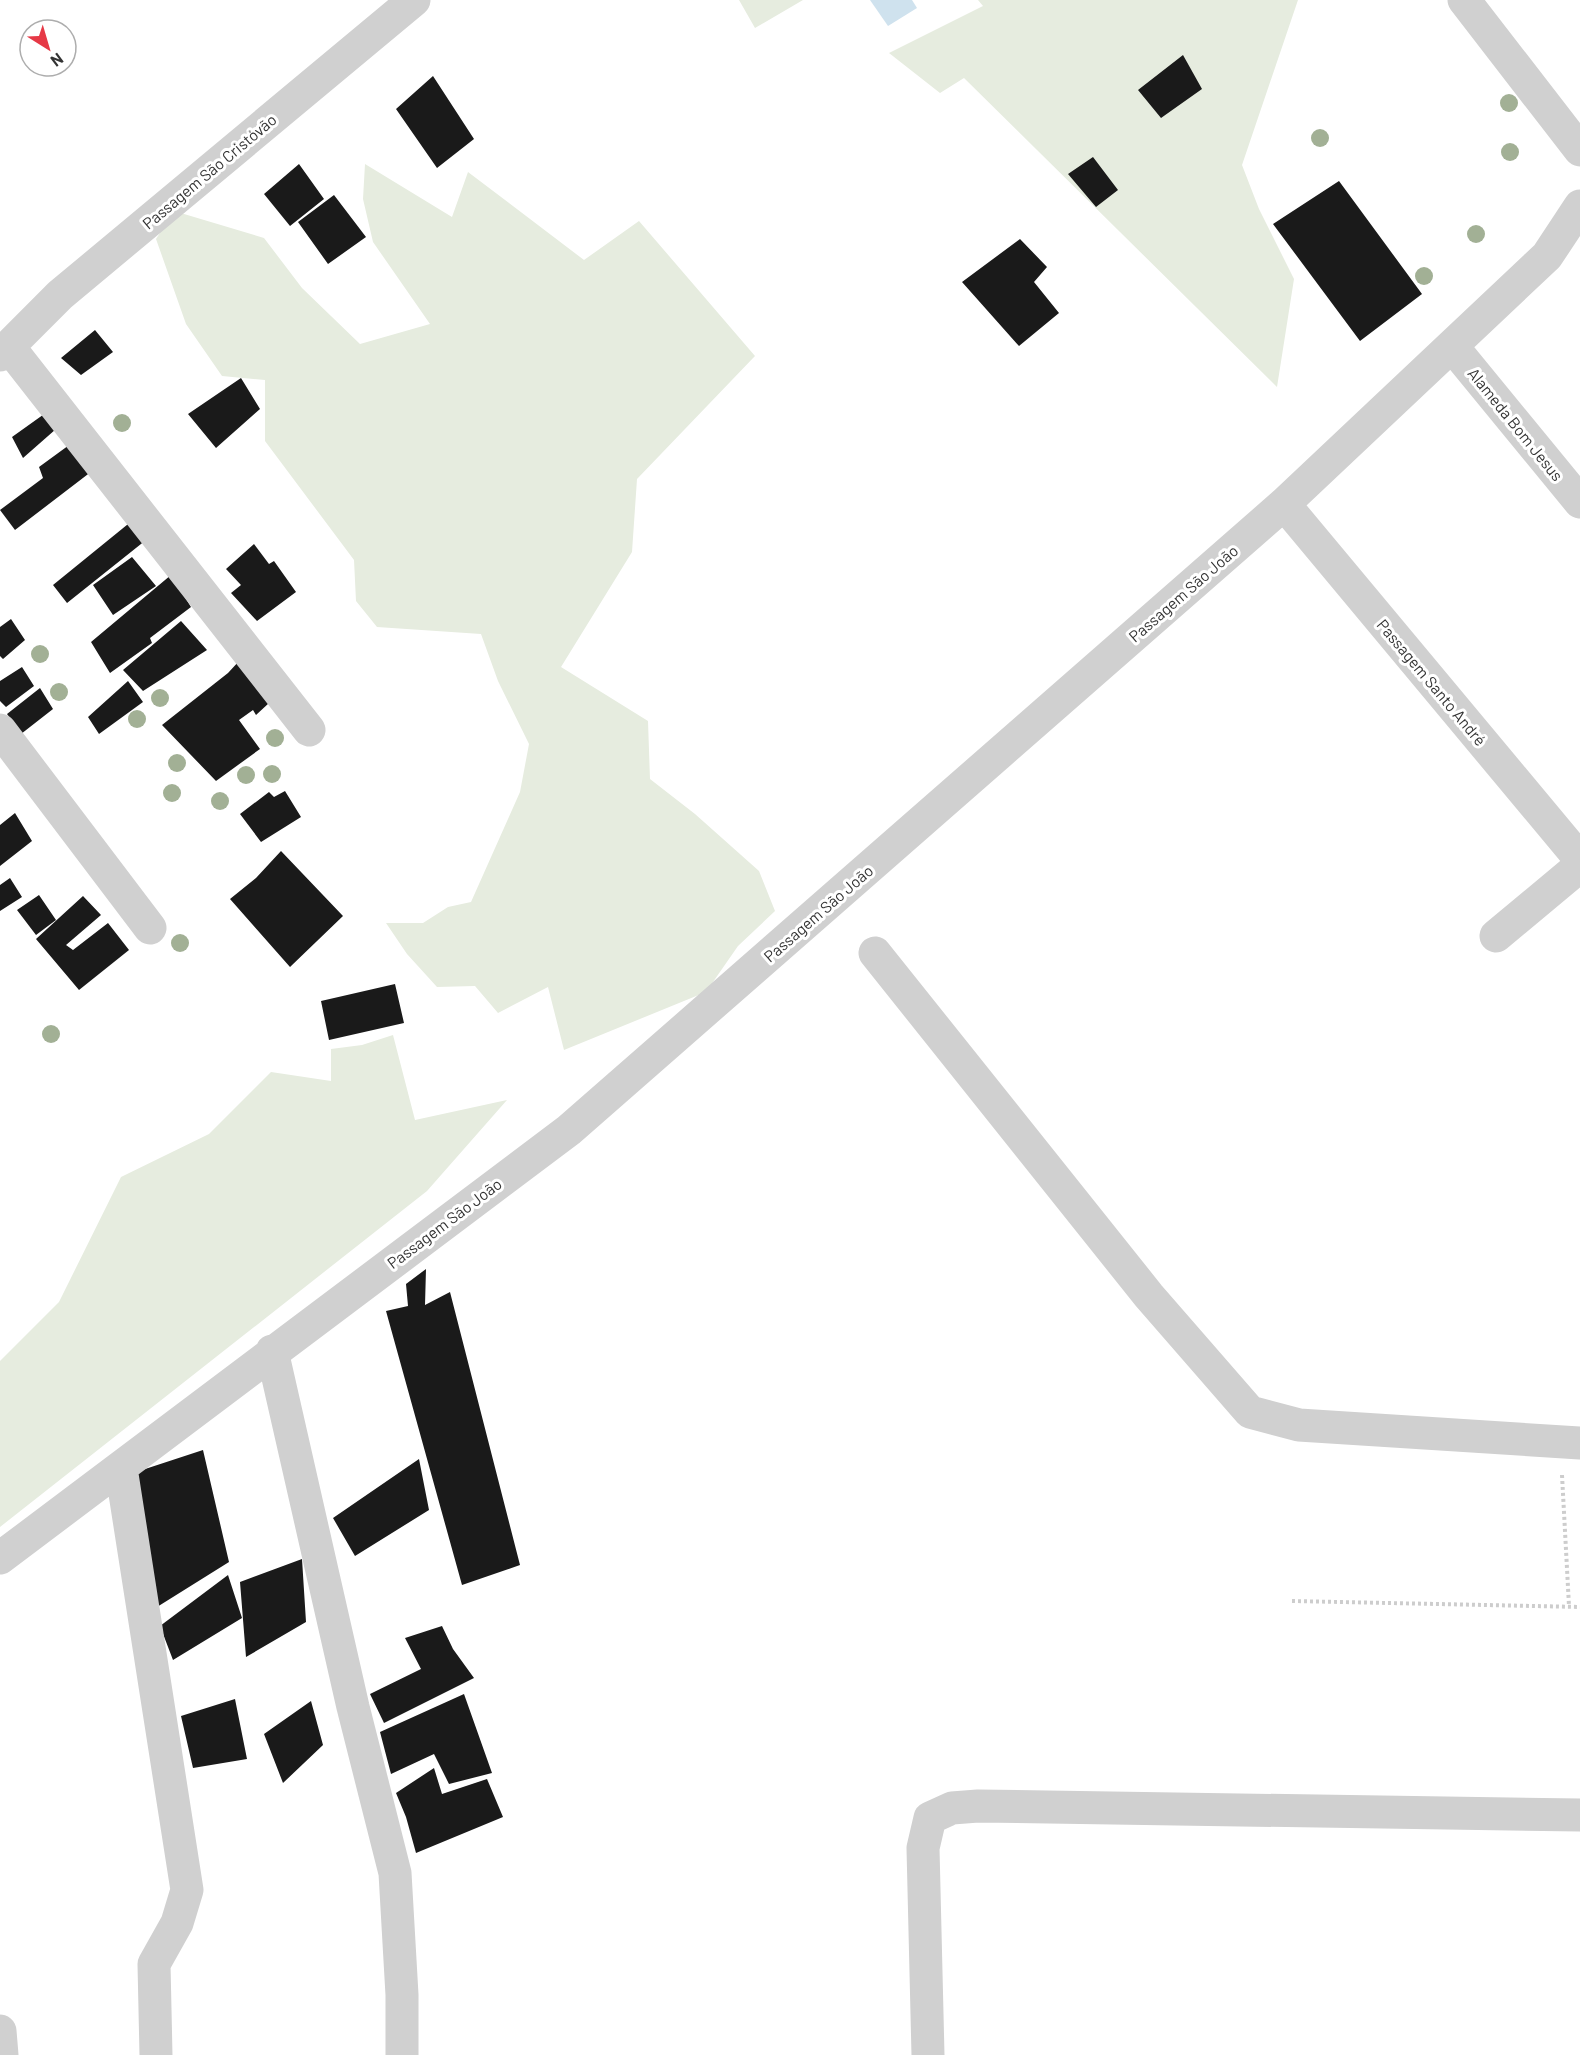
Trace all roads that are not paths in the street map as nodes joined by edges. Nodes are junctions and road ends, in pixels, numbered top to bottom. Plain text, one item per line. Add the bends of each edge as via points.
1 (414, 0) edge
2 (1464, 0) edge
3 (1580, 150) edge
4 (1580, 206) edge
5 (1452, 346) junction
6 (5, 351) edge
7 (1580, 502) edge
8 (1284, 504) junction
9 (0, 730) edge
10 (309, 730) dead end
11 (1580, 859) edge
12 (1580, 866) edge
13 (150, 928) dead end
14 (1496, 936) dead end
15 (875, 953) dead end
16 (272, 1351) junction
17 (1570, 1442) edge
18 (122, 1468) junction
19 (0, 1558) edge
20 (1580, 1815) edge
21 (0, 2031) edge
22 (2, 2055) edge
23 (156, 2055) edge
24 (402, 2055) edge
25 (928, 2055) edge

1 - 6 street, Passagem São Cristóvão via 60,295
2 - 3 street
4 - 5 street, Passagem São João via 1547,256
5 - 7 street, Alameda Bom Jesus
5 - 8 street, Passagem São João
6 - 10 street
8 - 11 street, Passagem Santo André
8 - 16 street, Passagem São João via 569,1130
9 - 13 street
12 - 14 street
15 - 17 street via 1149,1296 1250,1412 1299,1425
16 - 18 street, Passagem São João
16 - 24 street via 395,1873
18 - 19 street, Passagem São João
18 - 23 street via 186,1890 177,1923 154,1964
20 - 25 street via 952,1808 930,1818 923,1848
21 - 22 street

